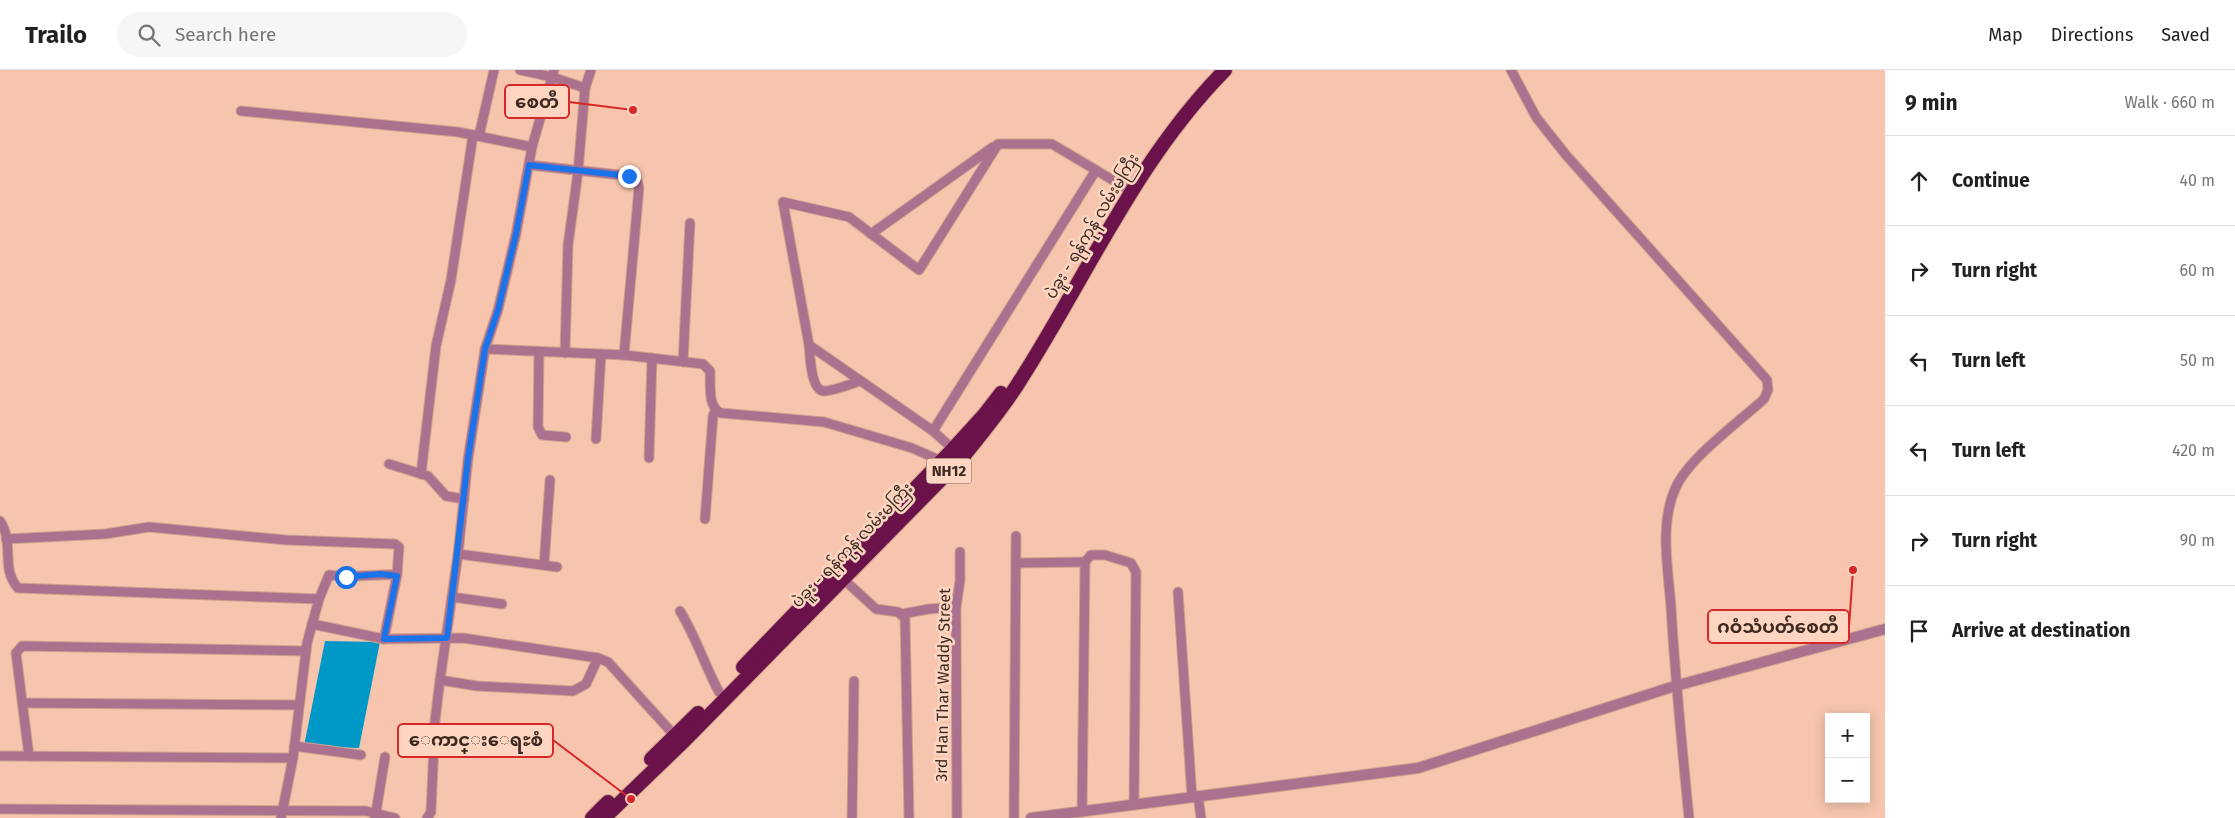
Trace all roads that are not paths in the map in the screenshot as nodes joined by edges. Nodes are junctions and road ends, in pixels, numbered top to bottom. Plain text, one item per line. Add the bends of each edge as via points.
1 (494, 70) edge
2 (520, 70) edge
3 (590, 70) edge
4 (1214, 70) edge
5 (1226, 70) edge
6 (1511, 70) edge
7 (553, 74) edge
8 (585, 88) junction
9 (241, 112) dead end
10 (476, 135) junction
11 (998, 144) junction
12 (532, 146) junction
13 (529, 165) junction
14 (1096, 170) junction
15 (578, 172) junction
16 (1128, 189) junction
17 (690, 223) dead end
18 (871, 234) junction
19 (808, 345) junction
20 (485, 349) junction
21 (539, 352) junction
22 (565, 352) junction
23 (601, 354) junction
24 (624, 355) junction
25 (652, 358) junction
26 (683, 362) junction
27 (861, 381) junction
28 (715, 411) junction
29 (933, 431) junction
30 (566, 437) dead end
31 (596, 439) dead end
32 (953, 449) junction
33 (649, 458) dead end
34 (389, 464) dead end
35 (947, 464) junction
36 (421, 474) junction
37 (550, 480) dead end
38 (464, 500) junction
39 (705, 519) dead end
40 (0, 521) edge
41 (1016, 536) dead end
42 (6, 539) junction
43 (960, 552) dead end
44 (458, 554) junction
45 (1085, 562) junction
46 (1016, 563) junction
47 (544, 565) junction
48 (557, 567) dead end
49 (839, 575) junction
50 (397, 576) junction
51 (1178, 592) dead end
52 (452, 597) junction
53 (319, 599) junction
54 (502, 604) dead end
55 (956, 607) junction
56 (680, 611) dead end
57 (902, 614) junction
58 (312, 624) junction
59 (1885, 629) edge
60 (447, 638) junction
61 (384, 639) junction
62 (306, 651) junction
63 (598, 658) junction
64 (440, 680) junction
65 (854, 681) dead end
66 (1675, 686) junction
67 (719, 692) junction
68 (23, 703) junction
69 (298, 705) junction
70 (675, 736) junction
71 (294, 746) junction
72 (361, 755) dead end
73 (0, 756) edge
74 (29, 756) junction
75 (385, 757) dead end
76 (293, 758) junction
77 (1195, 797) junction
78 (1134, 804) junction
79 (0, 809) edge
80 (1082, 812) junction
81 (282, 813) edge
82 (375, 815) edge
83 (395, 818) edge
84 (427, 818) edge
85 (592, 818) edge
86 (604, 818) edge
87 (852, 818) edge
88 (909, 818) edge
89 (957, 818) edge
90 (1014, 818) edge
91 (1031, 818) edge
92 (1200, 818) edge
93 (1689, 818) edge

1 - 10 street
2 - 7 street
3 - 8 street
4 - 16 highway, ပဲခူး - ရန်ကုန် လမ်းမကြီး / NH12 via 1166,124
5 - 16 highway, ပဲခူး - ရန်ကုန် လမ်းမကြီး / NH12 via 1173,129
6 - 66 street via 1536,117 1566,155 1767,380 1768,390 1764,399 1690,466 1676,486 1669,506 1666,534
7 - 8 street
7 - 12 street
8 - 15 street
9 - 10 street
10 - 12 street
10 - 36 street via 436,346
11 - 14 street via 1052,144
11 - 18 street
11 - 18 street via 919,270
12 - 13 street
13 - 15 street
13 - 20 street via 498,310
14 - 16 street
14 - 29 street
15 - 22 street via 568,245
15 - 24 street via 629,176 637,181 640,188
16 - 32 highway, ပဲခူး - ရန်ကုန် လမ်းမကြီး / NH12 via 1014,376
16 - 35 highway, ပဲခူး - ရန်ကုန် လမ်းမကြီး / NH12 via 1020,380 992,422
17 - 26 street
18 - 19 street via 849,217 782,202
19 - 27 street
19 - 27 street via 817,388 824,391
20 - 21 street
20 - 38 street
21 - 22 street
21 - 30 street via 538,427 542,435
22 - 23 street
23 - 24 street
23 - 31 street
24 - 25 street
25 - 26 street
25 - 33 street
26 - 28 street via 703,364 710,371
27 - 29 street
28 - 35 street via 824,422 912,448
28 - 39 street via 712,416
29 - 32 street
32 - 35 highway, ပဲခူး - ရန်ကုန် လမ်းမကြီး / NH12
34 - 36 street
35 - 49 highway, ပဲခူး - ရန်ကုန် လမ်းမကြီး / NH12
36 - 38 street via 436,483 446,496
37 - 47 street
38 - 44 street
40 - 42 street
41 - 46 street
42 - 50 street via 105,534 149,527 286,540 395,544 399,547
42 - 53 street via 5,571 18,588
43 - 55 street, 3rd Han Thar Waddy Street
44 - 47 street
44 - 52 street
45 - 46 street
45 - 78 street via 1091,556 1105,555 1131,563 1136,572
45 - 80 street
46 - 90 street
47 - 48 street
49 - 57 street via 876,609
49 - 67 highway, ပဲခူး - ရန်ကုန် လမ်းမကြီး / NH12
49 - 86 highway, ပဲခူး - ရန်ကုန် လမ်းမကြီး / NH12 via 683,742
50 - 53 street via 329,575
50 - 61 street
51 - 77 street
52 - 54 street
52 - 60 street
53 - 58 street
55 - 57 street
55 - 89 street, 3rd Han Thar Waddy Street
56 - 67 street
57 - 88 street via 905,618
58 - 61 street
58 - 62 street
59 - 66 street
60 - 61 street
60 - 63 street
60 - 64 street
62 - 68 street via 22,646 16,653
62 - 69 street
63 - 64 street via 586,684 573,691 477,686
63 - 70 street via 608,662
64 - 84 street via 431,812
65 - 87 street
66 - 77 street via 1418,768
66 - 93 street
67 - 70 highway, ပဲခူး - ရန်ကုန် လမ်းမကြီး / NH12
68 - 69 street
68 - 74 street
69 - 71 street
70 - 85 highway, ပဲခူး - ရန်ကုန် လမ်းမကြီး / NH12
71 - 72 street
71 - 76 street
73 - 74 street
74 - 76 street
75 - 82 street
76 - 81 street
77 - 78 street
77 - 92 street
78 - 80 street
79 - 81 street
80 - 91 street
81 - 82 street via 366,810
82 - 83 street

